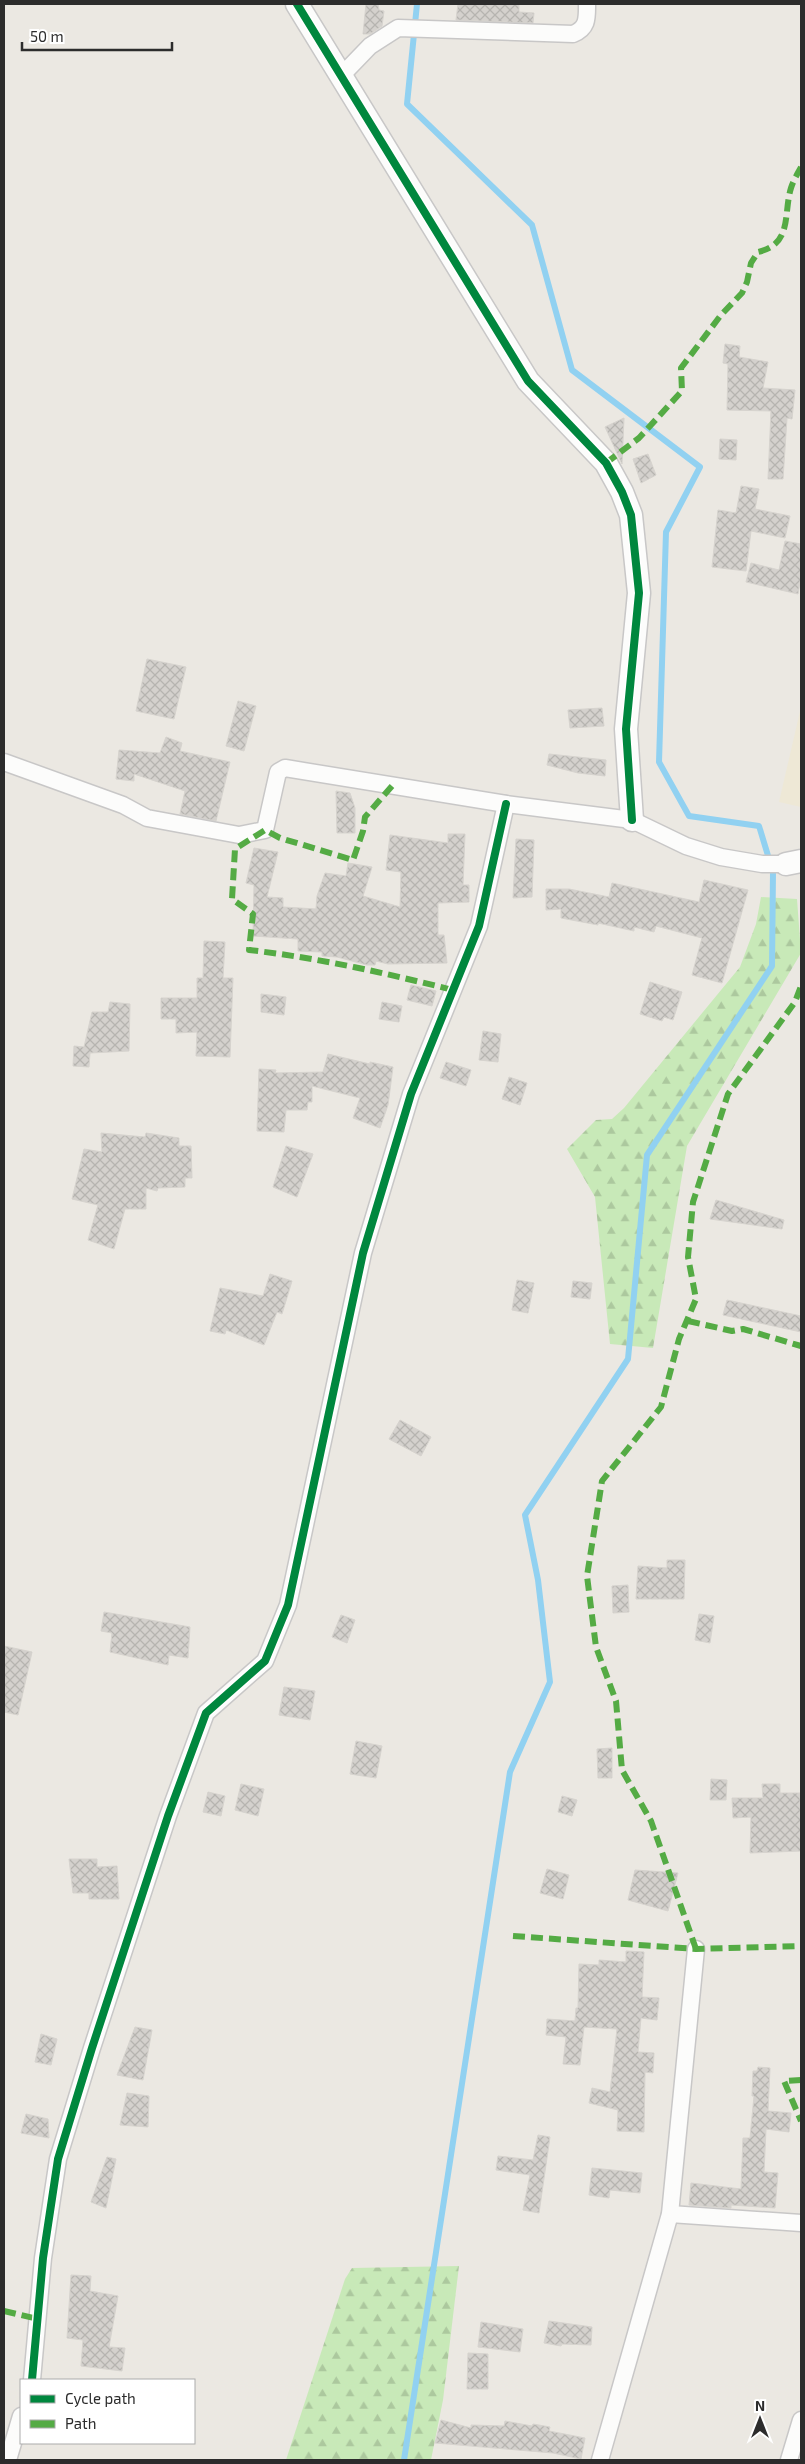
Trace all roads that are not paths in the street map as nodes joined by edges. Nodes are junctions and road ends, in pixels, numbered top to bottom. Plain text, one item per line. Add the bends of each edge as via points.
1 (297, 4) edge
2 (587, 4) edge
3 (342, 75) junction
4 (4, 762) edge
5 (506, 804) junction
6 (632, 820) junction
7 (794, 862) edge
8 (696, 1949) dead end
9 (670, 2214) junction
10 (801, 2223) edge
11 (32, 2379) edge
12 (20, 2419) edge
13 (801, 2420) edge
14 (8, 2460) edge
15 (600, 2460) edge
16 (789, 2460) edge

1 - 3 street
2 - 3 street via 587,22 573,34 398,28 370,46
3 - 6 street via 528,381 606,463 631,515 639,593 626,730
4 - 5 street via 123,805 147,818 239,835 264,830 278,772 284,768
5 - 6 street
5 - 11 street via 479,926 411,1094 363,1253 288,1605 265,1661 206,1713 165,1825 58,2159 43,2258
6 - 7 street via 686,846 721,857 762,864
8 - 9 street
9 - 10 street
9 - 15 street
12 - 14 street
13 - 16 street

